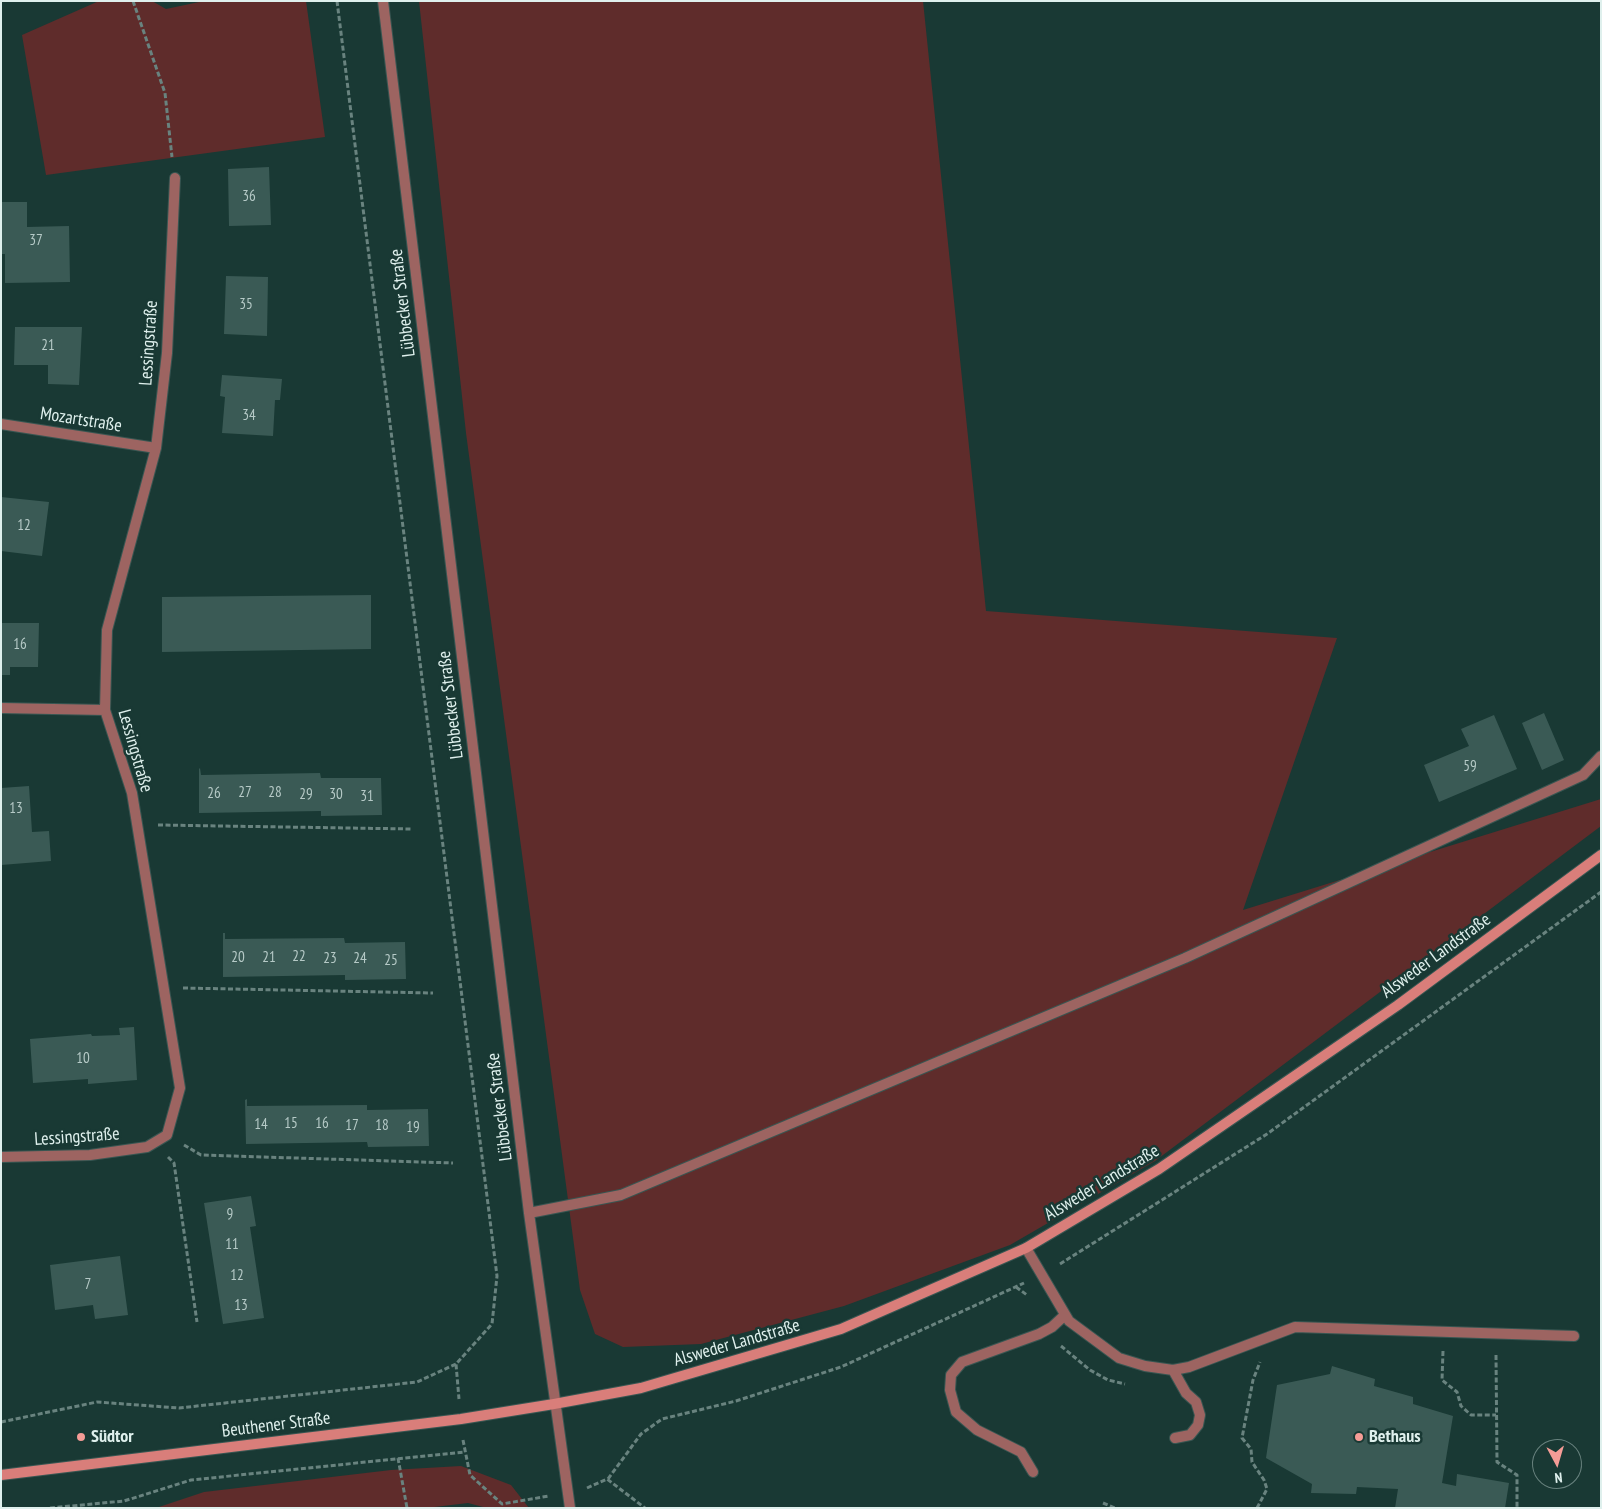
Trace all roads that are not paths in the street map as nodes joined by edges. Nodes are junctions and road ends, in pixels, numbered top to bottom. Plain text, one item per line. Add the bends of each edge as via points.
1 (383, 1) edge
2 (175, 178) road end
3 (1, 424) edge
4 (156, 448) junction
5 (1, 708) edge
6 (105, 710) junction
7 (1601, 756) edge
8 (1601, 855) edge
9 (1, 1157) edge
10 (529, 1213) junction
11 (1026, 1248) junction
12 (1066, 1315) junction
13 (1574, 1336) dead end
14 (1173, 1370) junction
15 (554, 1404) junction
16 (1174, 1438) dead end
17 (1033, 1472) dead end
18 (1, 1475) edge
19 (570, 1508) edge

1 - 10 street, Lübbecker Straße
2 - 4 street, Lessingstraße via 166,353
3 - 4 street, Mozartstraße
4 - 6 street, Lessingstraße via 107,630
5 - 6 street
6 - 9 street, Lessingstraße via 132,793 180,1088 167,1136 147,1147 90,1155
7 - 10 street via 1583,775 1185,958 621,1195
8 - 11 main road, Alsweder Landstraße via 1398,1005 1200,1141
10 - 15 street, Lübbecker Straße
11 - 12 street
11 - 15 main road, Alsweder Landstraße via 840,1330 641,1388
12 - 14 street via 1069,1321 1119,1358
12 - 17 street via 1049,1328 962,1362 951,1374 950,1390 956,1412 977,1430 1021,1452
13 - 14 street via 1295,1327
14 - 16 street via 1196,1402 1200,1415 1190,1436
15 - 18 main road, Beuthener Straße via 460,1419
15 - 19 street, Lübbecker Straße

